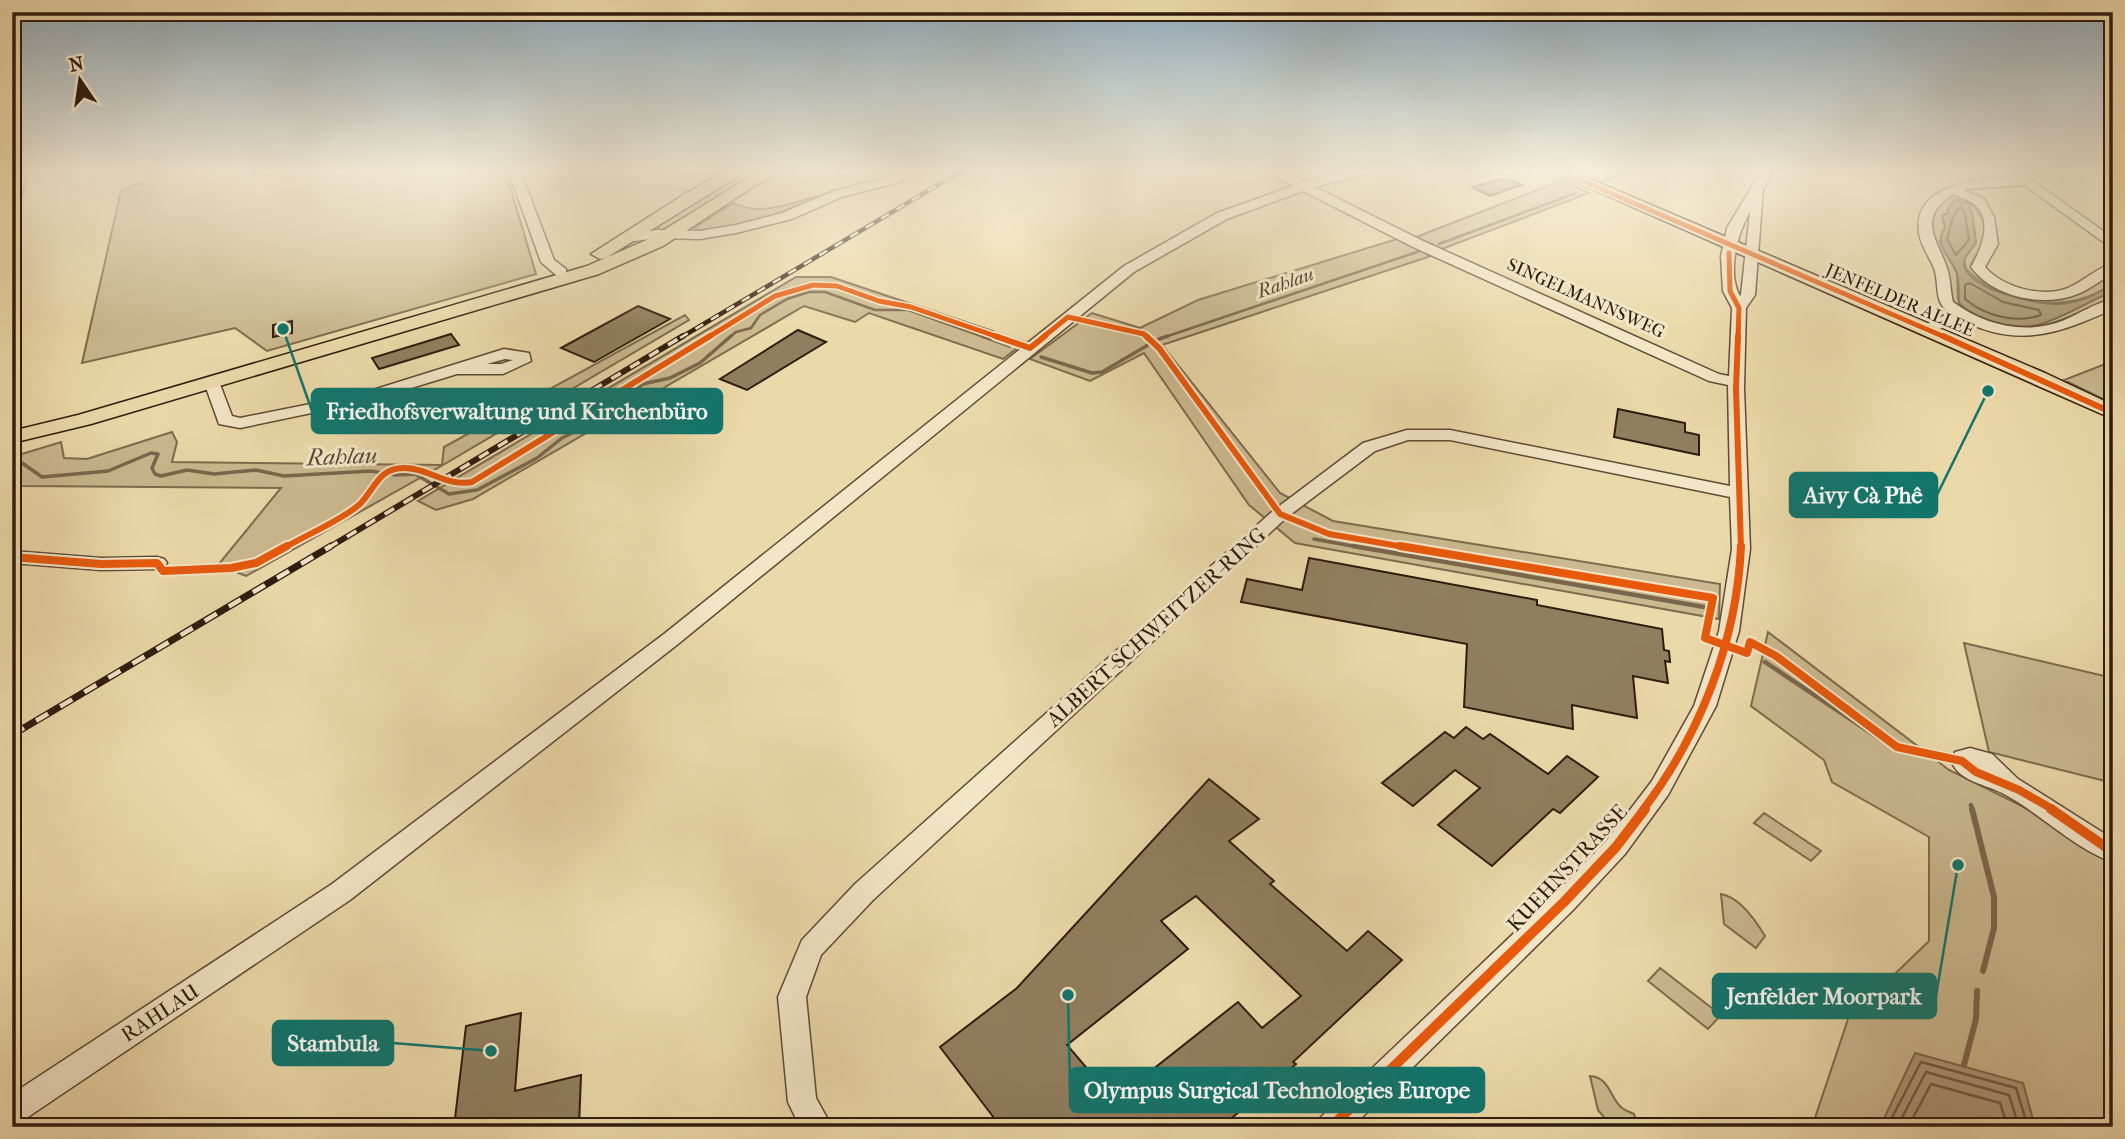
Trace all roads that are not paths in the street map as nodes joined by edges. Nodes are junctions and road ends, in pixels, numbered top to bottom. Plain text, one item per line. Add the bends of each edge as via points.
1 (534, 223) edge
2 (669, 223) edge
3 (673, 223) edge
4 (759, 223) edge
5 (1209, 223) edge
6 (1376, 223) edge
7 (1670, 223) edge
8 (1737, 223) edge
9 (1755, 223) edge
10 (1926, 223) edge
11 (1988, 223) edge
12 (2084, 223) edge
13 (660, 230) junction
14 (2113, 245) edge
15 (1730, 248) junction
16 (1751, 258) junction
17 (2113, 267) edge
18 (561, 272) junction
19 (507, 295) junction
20 (2113, 303) edge
21 (1739, 308) junction
22 (1960, 313) junction
23 (1919, 330) junction
24 (455, 369) dead end
25 (212, 382) junction
26 (1736, 382) junction
27 (2113, 413) edge
28 (84, 420) junction
29 (2113, 426) edge
30 (12, 437) edge
31 (12, 448) edge
32 (1740, 493) junction
33 (12, 557) edge
34 (157, 563) dead end
35 (2011, 786) dead end
36 (2113, 852) edge
37 (12, 1111) edge
38 (817, 1127) edge
39 (1331, 1127) edge

1 - 18 street via 548,262
2 - 13 main road
3 - 13 main road
4 - 13 street via 736,229
5 - 37 street, RAHLAU via 1129,269 671,639 351,884
6 - 26 street, SINGELMANNSWEG via 1716,378
7 - 15 main road, JENFELDER ALLEE
8 - 15 street, KUEHNSTRASSE
9 - 16 street, KUEHNSTRASSE
10 - 22 street via 1927,242 1943,278 1944,299
11 - 17 street via 1991,244 1978,267 1998,283 2030,293 2067,294
12 - 14 street
13 - 18 main road via 627,239
13 - 19 main road via 612,263
15 - 16 main road, JENFELDER ALLEE
15 - 21 street, KUEHNSTRASSE via 1730,291
16 - 21 street, KUEHNSTRASSE via 1748,295
16 - 23 main road, JENFELDER ALLEE
18 - 19 main road
19 - 25 main road
20 - 22 street via 2059,326 2034,331 1999,327
21 - 26 street, KUEHNSTRASSE
22 - 23 street
23 - 27 main road, JENFELDER ALLEE
23 - 29 main road, JENFELDER ALLEE
24 - 25 street via 363,398 240,423 225,420
25 - 28 main road
26 - 32 street, KUEHNSTRASSE
28 - 30 main road
28 - 31 main road
32 - 38 street, ALBERT-SCHWEITZER-RING via 1450,435 1407,435 1368,447 1280,514 864,892 811,948 792,997 802,1102
32 - 39 street, KUEHNSTRASSE via 1741,549 1724,651 1705,706 1660,788 1597,869
33 - 34 street
35 - 36 street

